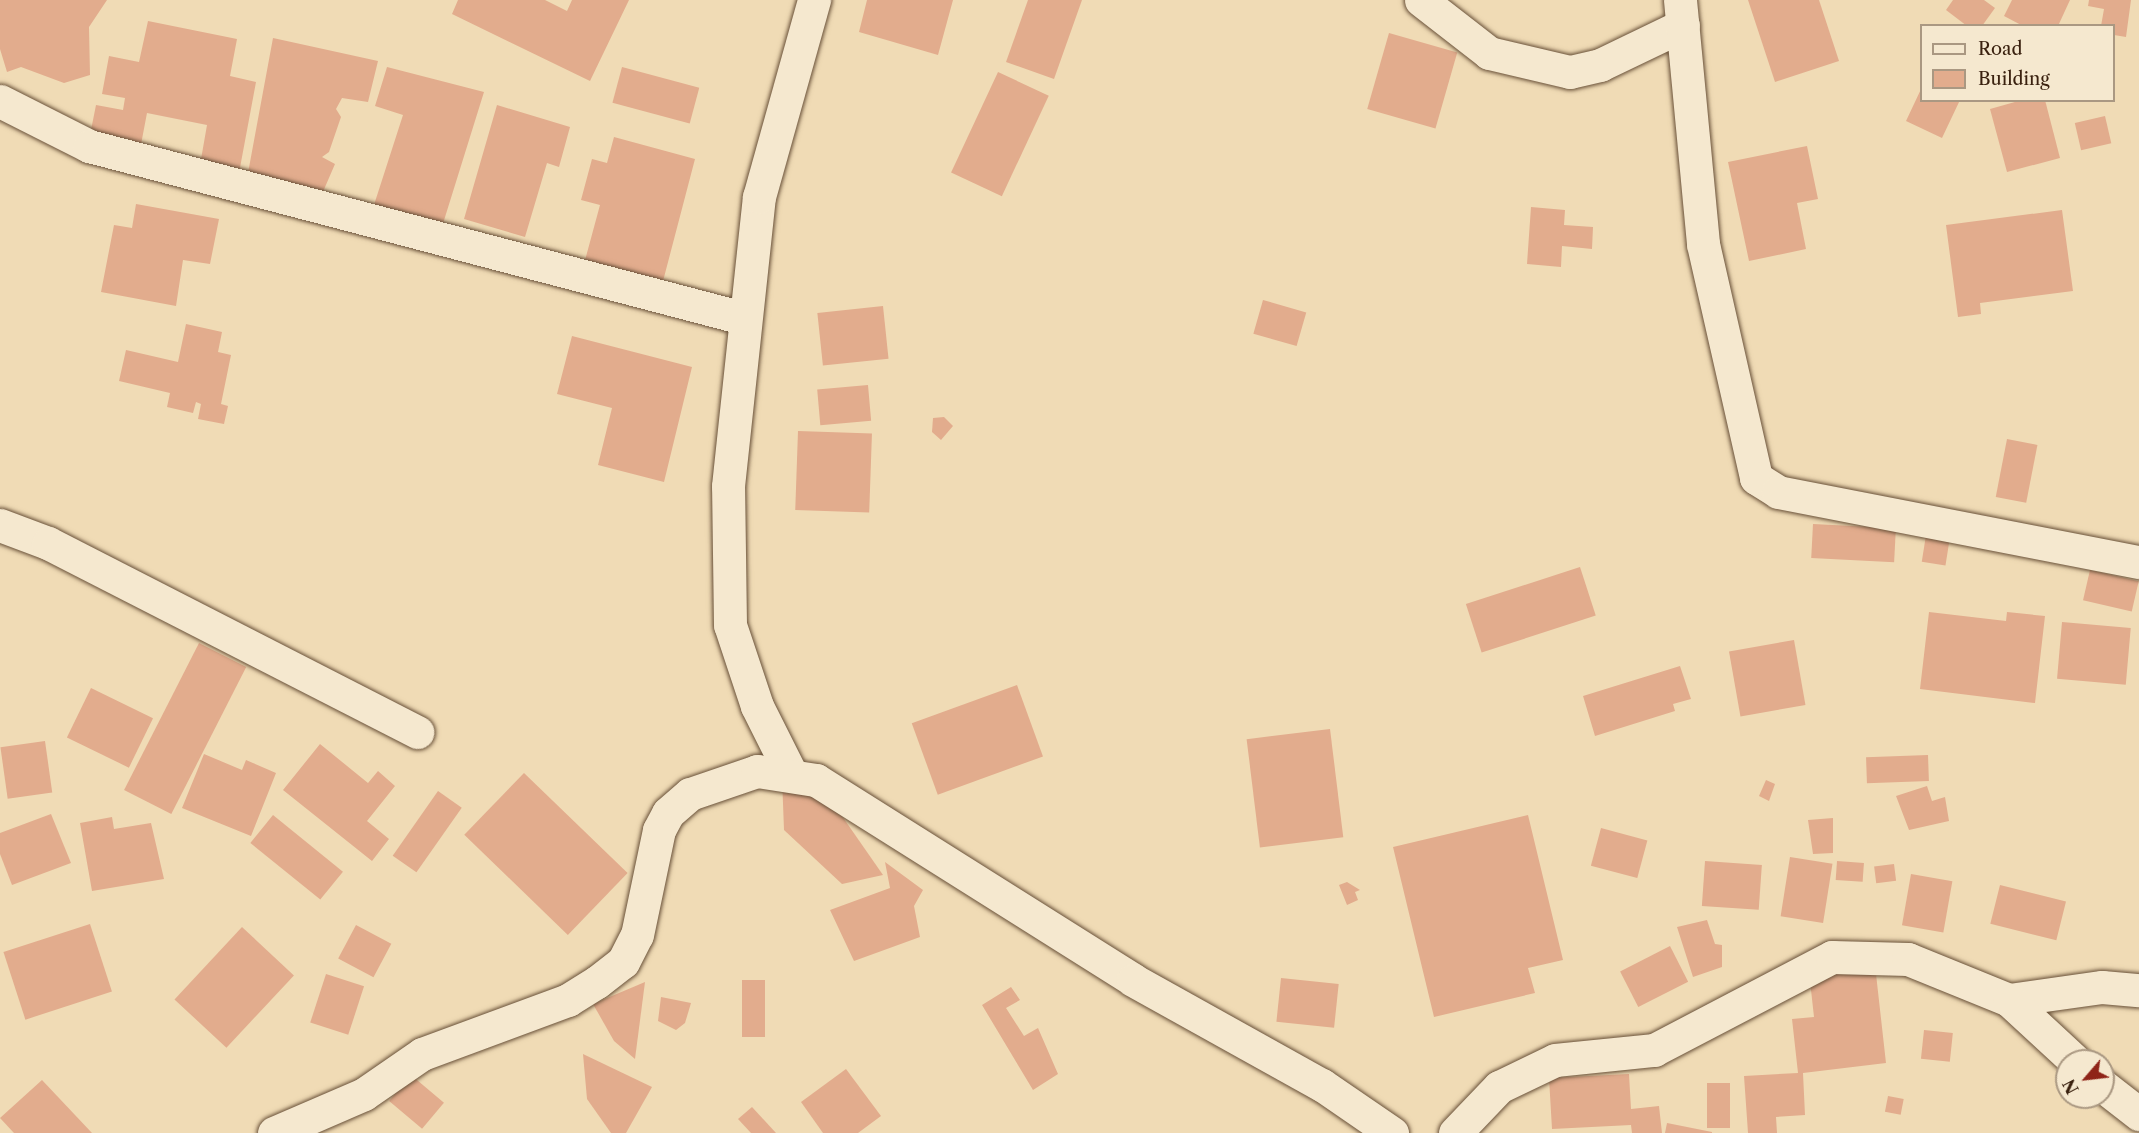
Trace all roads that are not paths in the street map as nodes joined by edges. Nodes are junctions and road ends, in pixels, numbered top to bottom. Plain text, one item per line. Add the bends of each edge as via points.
1 (814, 0) edge
2 (1421, 0) edge
3 (1681, 12) edge
4 (0, 101) edge
5 (743, 318) junction
6 (0, 525) edge
7 (2139, 562) edge
8 (417, 732) dead end
9 (790, 772) junction
10 (2139, 990) edge
11 (2009, 1000) junction
12 (2062, 1049) edge
13 (2115, 1095) edge
14 (2139, 1114) edge
15 (274, 1133) edge
16 (1392, 1133) edge
17 (1455, 1133) edge

1 - 5 street via 759,197
2 - 3 street via 1489,53 1570,72 1600,65
3 - 7 street via 1703,244 1756,478 1778,492
4 - 5 street via 89,146
5 - 9 street via 728,486 730,626 757,706
6 - 8 street via 48,543
9 - 15 street via 757,771 724,780 690,794 668,813 659,830 637,935 623,962 597,982 568,1000 422,1054 364,1094
9 - 16 street via 816,780 1133,980 1322,1085
10 - 11 street via 2102,987
11 - 12 street
11 - 17 street via 1908,959 1832,957 1654,1050 1555,1060 1499,1087
13 - 14 street

